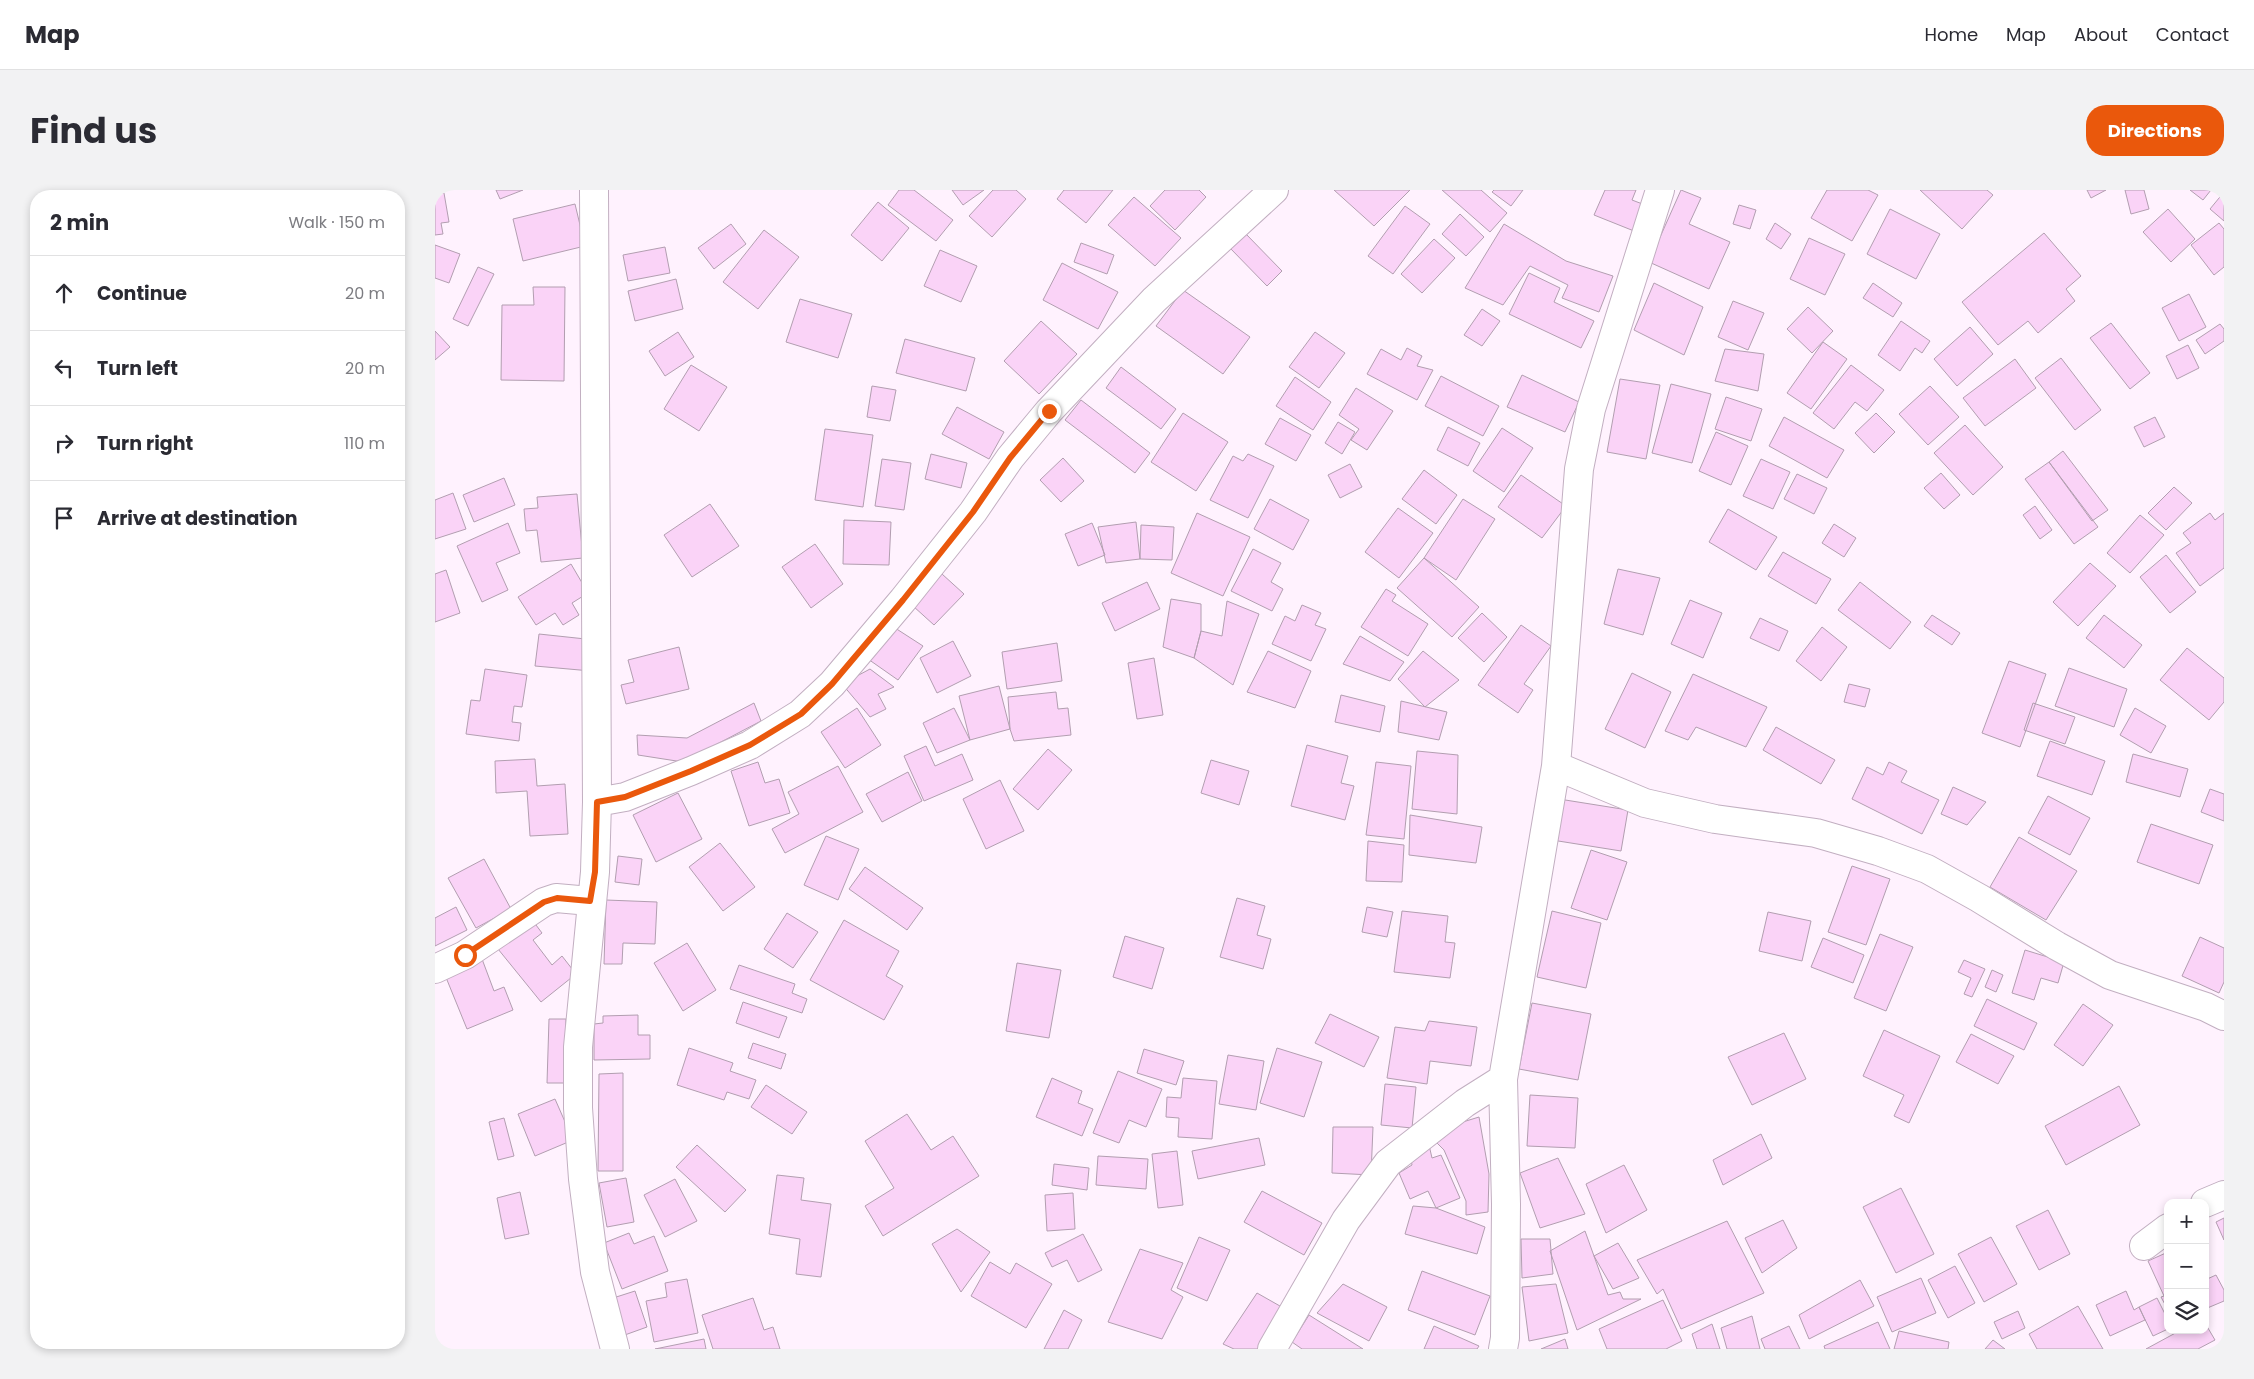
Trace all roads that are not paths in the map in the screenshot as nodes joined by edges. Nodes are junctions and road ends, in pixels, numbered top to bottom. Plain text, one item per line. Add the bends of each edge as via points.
1 (594, 190) edge
2 (1274, 190) edge
3 (1660, 190) edge
4 (1556, 766) junction
5 (597, 802) junction
6 (590, 901) junction
7 (435, 969) edge
8 (2224, 1016) edge
9 (1503, 1079) junction
10 (2224, 1195) edge
11 (2209, 1201) edge
12 (2164, 1231) edge
13 (2144, 1246) dead end
14 (615, 1349) edge
15 (1273, 1349) edge
16 (1503, 1349) edge

1 - 5 street
2 - 5 street via 1154,300 1049,411 903,600 832,684 801,714 750,745 691,771 625,797
3 - 4 street via 1591,409 1579,469
4 - 8 street via 1645,803 1715,819 1816,833 1927,869 2110,974
4 - 9 street
5 - 6 street via 595,872
6 - 7 street via 557,898 544,902 465,955
6 - 14 street via 577,1047 578,1108 595,1272
9 - 15 street via 1465,1103 1388,1163 1346,1220
9 - 16 street via 1506,1204
10 - 11 street
12 - 13 street

